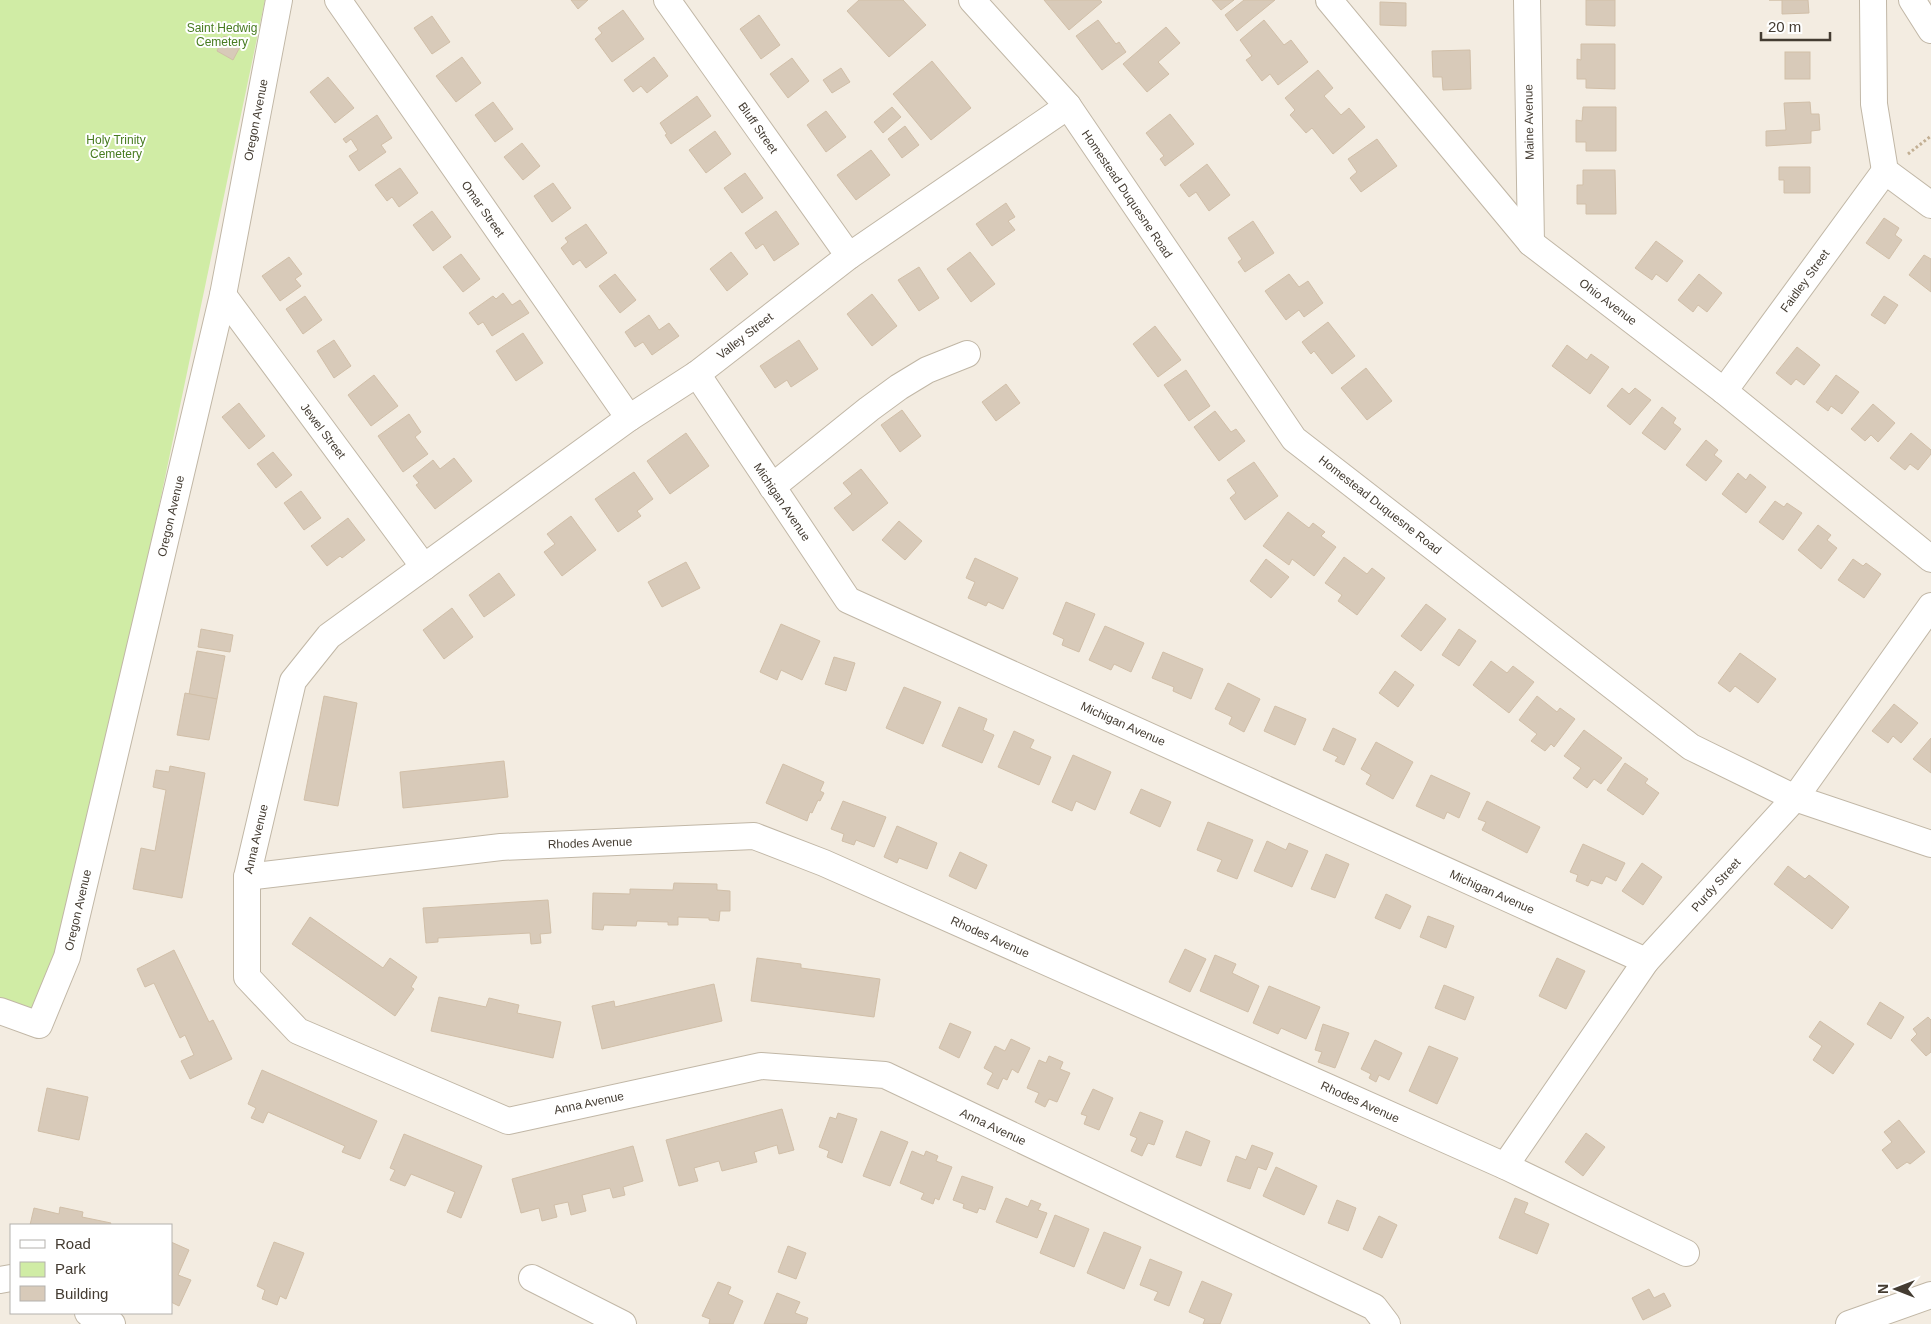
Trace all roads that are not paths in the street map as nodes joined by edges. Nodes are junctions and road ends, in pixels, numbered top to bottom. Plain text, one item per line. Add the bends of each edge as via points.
1 (279, 0) edge
2 (338, 0) edge
3 (667, 0) edge
4 (1329, 0) edge
5 (1527, 0) edge
6 (1873, 0) edge
7 (1912, 0) edge
8 (981, 3) edge
9 (1931, 30) edge
10 (1068, 106) junction
11 (1885, 171) junction
12 (1931, 205) edge
13 (1531, 243) junction
14 (849, 256) junction
15 (223, 295) junction
16 (967, 354) dead end
17 (697, 374) junction
18 (1724, 391) junction
19 (628, 418) junction
20 (772, 487) junction
21 (1931, 559) edge
22 (424, 567) junction
23 (1931, 606) edge
24 (1795, 798) junction
25 (1931, 844) edge
26 (247, 877) junction
27 (1646, 961) junction
28 (0, 1011) edge
29 (1504, 1166) junction
30 (1686, 1253) dead end
31 (532, 1278) dead end
32 (1931, 1296) edge
33 (90, 1314) edge
34 (1894, 1318) edge
35 (112, 1324) edge
36 (623, 1324) edge
37 (1387, 1324) edge
38 (1849, 1324) edge

1 - 15 street, Oregon Avenue
2 - 19 street, Omar Street
3 - 14 street, Bluff Street
4 - 13 street, Ohio Avenue
5 - 13 street, Maine Avenue
6 - 11 street via 1874,104
7 - 9 street
8 - 10 street, Homestead Duquesne Road
10 - 14 street, Valley Street
10 - 24 street, Homestead Duquesne Road via 1294,439 1691,747
11 - 12 street
11 - 18 street, Faidley Street
13 - 18 street, Ohio Avenue
14 - 17 street, Valley Street
15 - 22 street, Jewel Street
15 - 28 street, Oregon Avenue via 67,957 39,1025
16 - 20 street via 927,370 899,387
17 - 19 street, Valley Street
17 - 20 street, Michigan Avenue
18 - 21 street, Ohio Avenue
19 - 22 street, Valley Street
20 - 27 street, Michigan Avenue via 848,600
22 - 26 street, Anna Avenue via 330,636 293,681
23 - 24 street, Purdy Street
24 - 25 street, Homestead Duquesne Road
24 - 27 street, Purdy Street
26 - 29 street, Rhodes Avenue via 501,847 754,836 833,867
26 - 37 street, Anna Avenue via 247,977 298,1031 508,1121 761,1066 885,1075 1374,1307
27 - 29 street, Purdy Street
29 - 30 street, Rhodes Avenue
31 - 36 street
32 - 34 street
33 - 35 street
34 - 38 street

